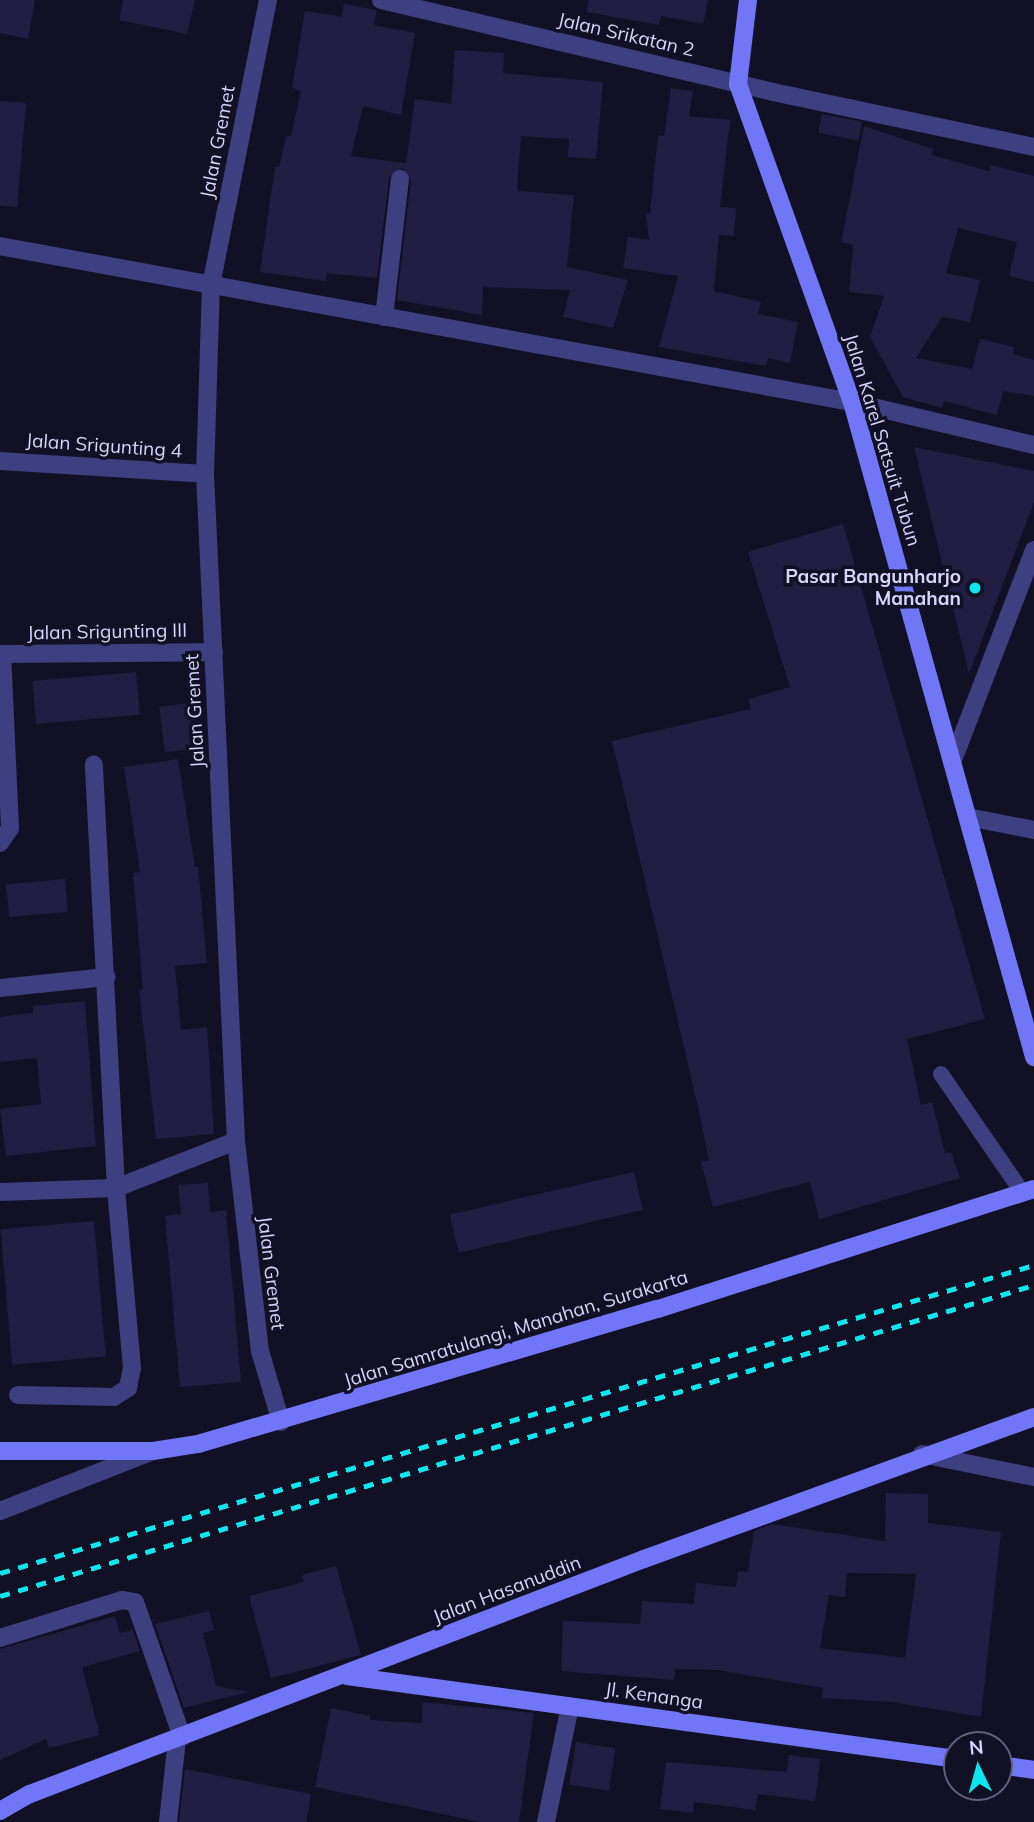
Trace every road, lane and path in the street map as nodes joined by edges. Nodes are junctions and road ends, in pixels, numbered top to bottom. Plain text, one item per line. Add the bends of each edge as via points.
1 (268, 0) edge
2 (381, 0) edge
3 (748, 0) edge
4 (738, 84) junction
5 (1034, 147) edge
6 (400, 179) dead end
7 (0, 246) edge
8 (211, 284) junction
9 (384, 317) junction
10 (852, 402) junction
11 (1034, 445) edge
12 (0, 461) edge
13 (205, 474) junction
14 (1034, 550) edge
15 (1028, 587) edge
16 (214, 652) junction
17 (1, 654) edge
18 (953, 760) junction
19 (94, 765) dead end
20 (968, 817) junction
21 (1034, 830) edge
22 (0, 843) edge
23 (106, 977) junction
24 (0, 988) edge
25 (1034, 1057) edge
26 (941, 1074) dead end
27 (236, 1140) junction
28 (116, 1188) junction
29 (1028, 1191) edge
30 (0, 1192) edge
31 (18, 1395) dead end
32 (1034, 1417) edge
33 (281, 1422) junction
34 (0, 1451) edge
35 (153, 1451) junction
36 (922, 1454) junction
37 (1034, 1478) edge
38 (0, 1511) edge
39 (0, 1639) edge
40 (345, 1675) junction
41 (570, 1706) junction
42 (180, 1738) junction
43 (943, 1757) edge
44 (1013, 1767) edge
45 (1034, 1770) edge
46 (0, 1811) edge
47 (168, 1822) edge
48 (546, 1822) edge

1 - 8 street, Jalan Gremet
2 - 4 street, Jalan Srikatan 2
3 - 4 main road, Jalan Karel Satsuit Tubun
4 - 5 street, Jalan Srikatan 2
4 - 10 main road, Jalan Karel Satsuit Tubun
6 - 9 street
7 - 8 street
8 - 9 street
8 - 13 street, Jalan Gremet
9 - 10 street
10 - 11 street
10 - 18 main road, Jalan Karel Satsuit Tubun
12 - 13 street, Jalan Srigunting 4
13 - 16 street, Jalan Gremet
14 - 15 street
15 - 18 street
16 - 17 street, Jalan Srigunting III
16 - 27 street, Jalan Gremet
17 - 22 street via 10,828
18 - 20 main road, Jalan Karel Satsuit Tubun
19 - 23 street
20 - 21 street
20 - 25 main road, Jalan Karel Satsuit Tubun
23 - 24 street
23 - 28 street
26 - 29 lane
27 - 28 street
27 - 33 street, Jalan Gremet via 260,1351
28 - 30 street
28 - 31 street via 128,1300 132,1368 128,1388 114,1396
29 - 33 main road, Jalan Samratulangi, Manahan, Surakarta
32 - 36 main road, Jalan Hasanuddin
33 - 35 main road, Jalan Samratulangi, Manahan, Surakarta
34 - 35 main road, Jalan Samratulangi, Manahan, Surakarta
35 - 38 street
36 - 37 street
36 - 40 main road, Jalan Hasanuddin
39 - 42 street via 122,1600 135,1602
40 - 41 main road, Jl. Kenanga
40 - 42 main road, Jalan Hasanuddin
41 - 43 main road, Jl. Kenanga
41 - 48 street
42 - 46 main road, Jalan Hasanuddin via 30,1794
42 - 47 street
44 - 45 main road

